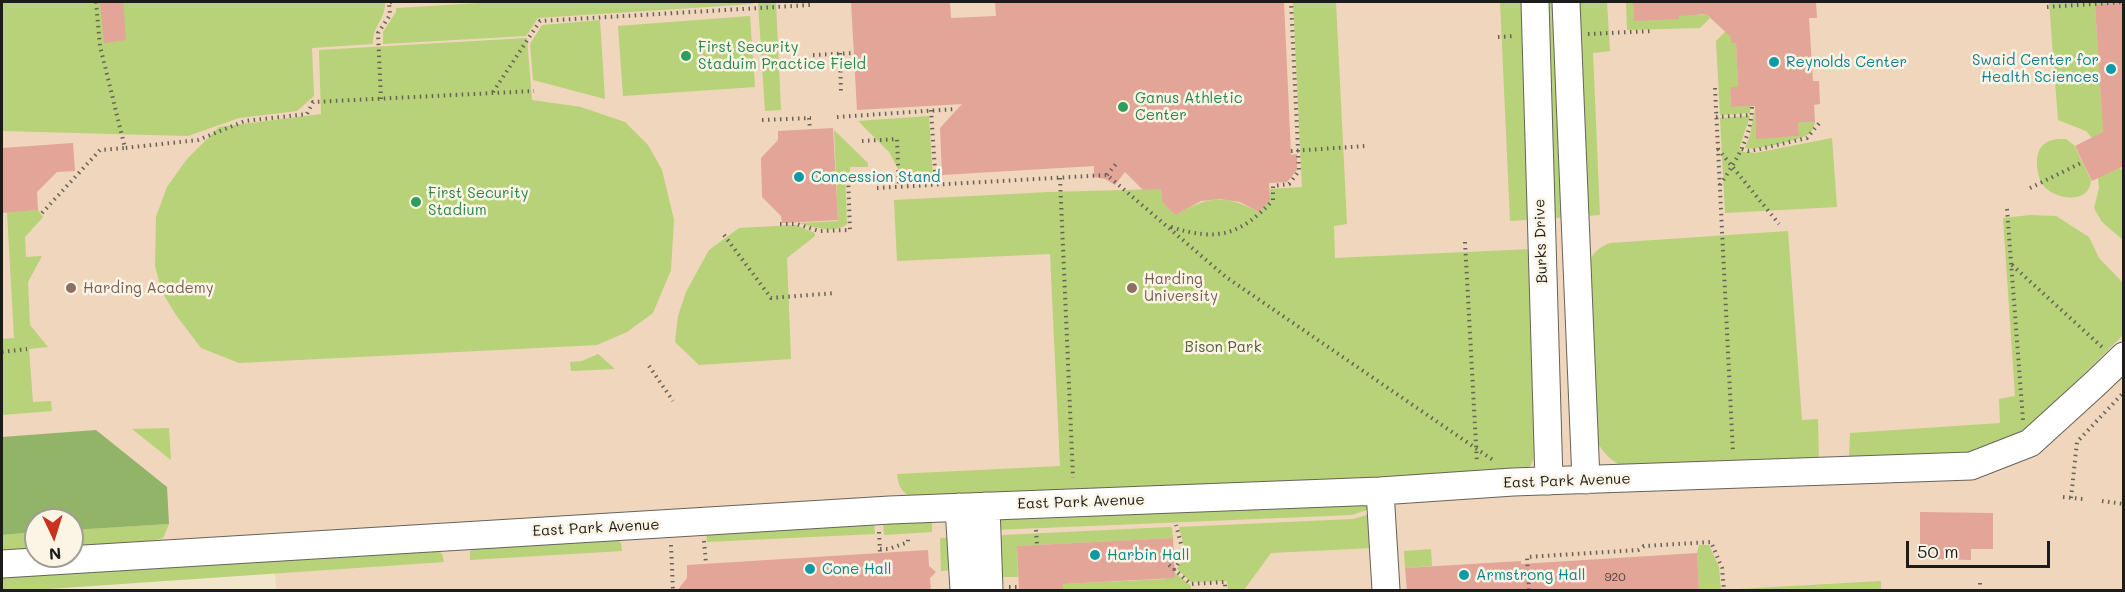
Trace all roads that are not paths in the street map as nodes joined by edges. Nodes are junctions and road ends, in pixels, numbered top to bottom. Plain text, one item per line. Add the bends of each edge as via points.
1 (1535, 2) edge
2 (1566, 2) edge
3 (2121, 359) edge
4 (1586, 480) junction
5 (1549, 481) junction
6 (1380, 490) junction
7 (972, 506) junction
8 (2, 564) edge
9 (964, 591) edge
10 (976, 591) edge
11 (989, 591) edge
12 (1386, 591) edge

1 - 5 street, Burks Drive
2 - 4 street
3 - 4 street, East Park Avenue via 2030,443 1971,466
4 - 5 street, East Park Avenue
5 - 6 street, East Park Avenue
6 - 7 street, East Park Avenue
6 - 12 street
7 - 8 street, East Park Avenue
7 - 9 street
7 - 10 street
7 - 11 street

